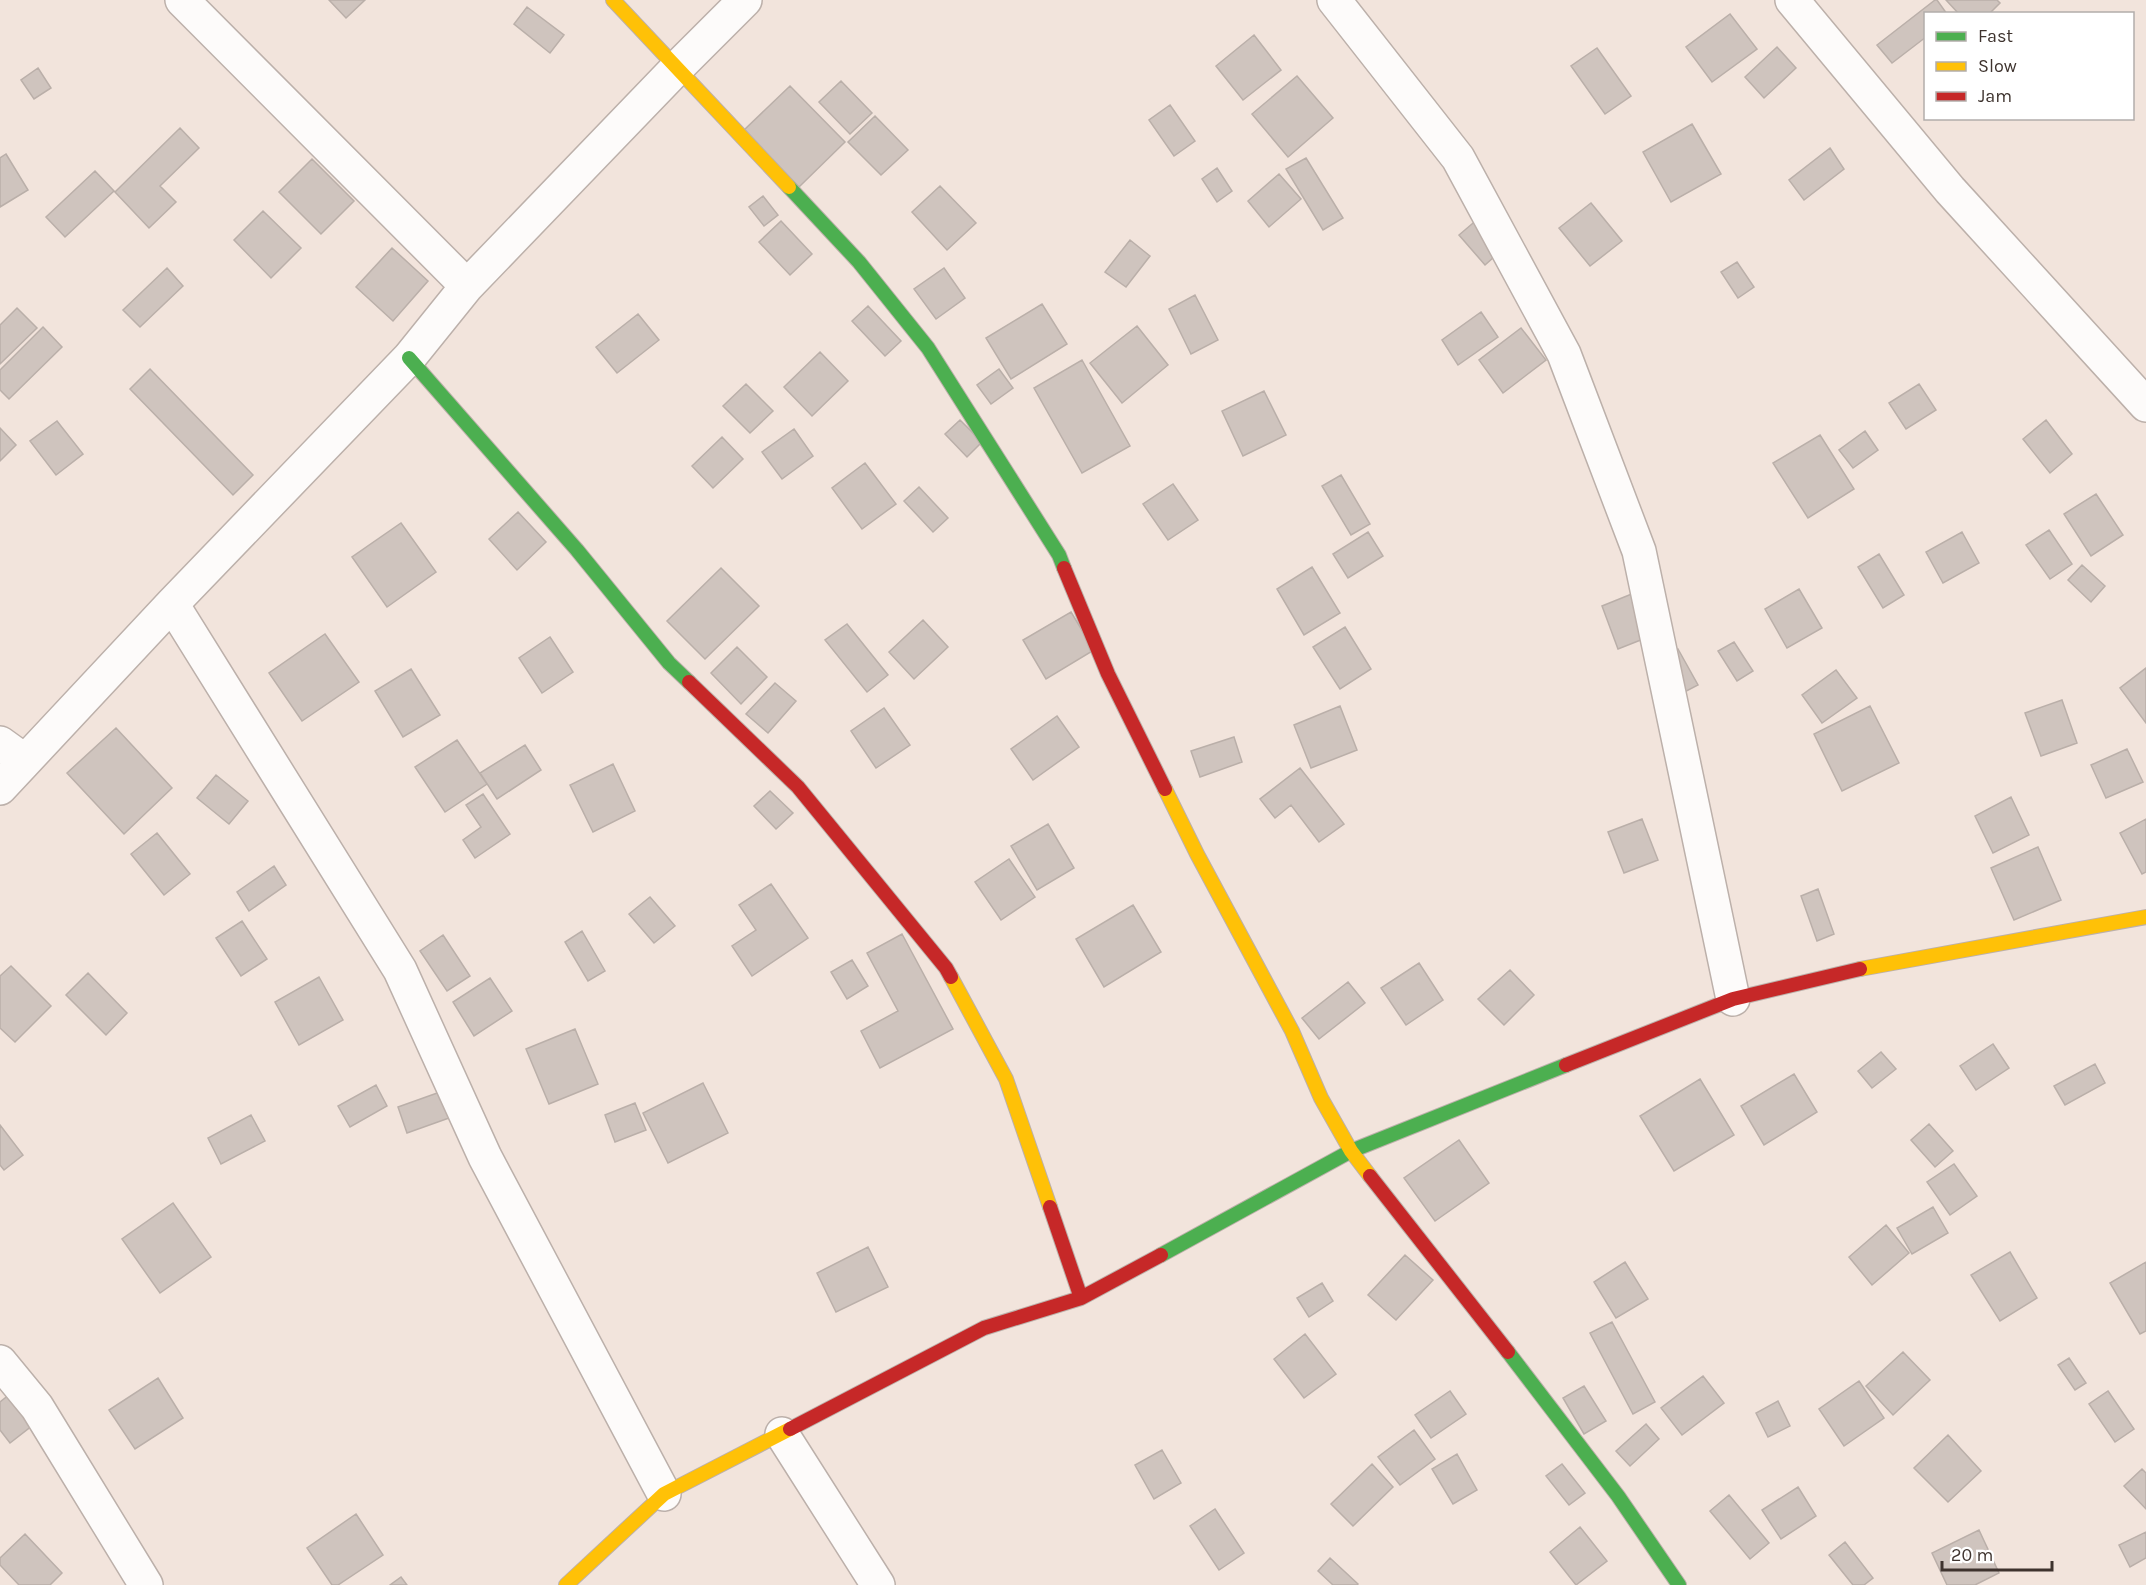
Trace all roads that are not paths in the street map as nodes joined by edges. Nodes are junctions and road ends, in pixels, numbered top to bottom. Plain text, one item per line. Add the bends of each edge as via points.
1 (182, 0) edge
2 (613, 0) edge
3 (745, 0) edge
4 (1334, 0) edge
5 (1792, 0) edge
6 (677, 68) junction
7 (468, 286) junction
8 (409, 358) junction
9 (2146, 405) edge
10 (172, 604) junction
11 (13, 752) edge
12 (0, 788) edge
13 (2146, 917) edge
14 (1733, 999) junction
15 (1351, 1151) junction
16 (1081, 1298) junction
17 (0, 1362) edge
18 (782, 1434) junction
19 (664, 1494) junction
20 (146, 1585) edge
21 (566, 1585) edge
22 (878, 1585) edge
23 (1679, 1585) edge

1 - 7 street
2 - 6 street
3 - 6 street
4 - 14 street via 1458,158 1564,354 1639,551
5 - 9 street via 1950,190
6 - 7 street
6 - 15 street via 860,262 928,348 1059,555 1108,674
7 - 8 street
8 - 10 street
8 - 16 street via 578,550 669,663 798,787 946,968 1006,1079
10 - 11 street
10 - 19 street via 400,970 486,1157
11 - 12 street
13 - 14 street via 1879,964
14 - 15 street
15 - 16 street
15 - 23 street via 1568,1429
16 - 18 street via 984,1328
17 - 20 street via 37,1407
18 - 19 street
18 - 22 street
19 - 21 street

